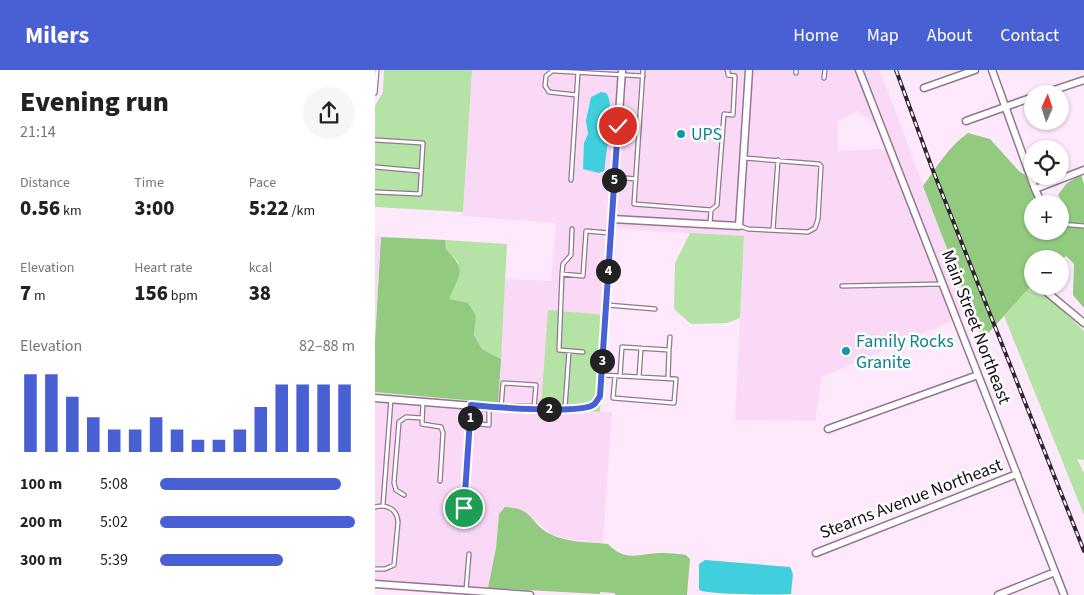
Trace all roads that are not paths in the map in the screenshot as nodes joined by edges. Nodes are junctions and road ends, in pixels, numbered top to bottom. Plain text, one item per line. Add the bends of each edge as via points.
1 (377, 70) edge
2 (643, 70) edge
3 (727, 70) edge
4 (749, 70) edge
5 (825, 70) edge
6 (859, 70) edge
7 (975, 70) edge
8 (992, 70) edge
9 (578, 72) junction
10 (611, 72) edge
11 (621, 72) edge
12 (643, 76) junction
13 (824, 78) dead end
14 (1084, 80) edge
15 (1069, 85) edge
16 (924, 88) dead end
17 (375, 93) edge
18 (576, 95) junction
19 (1024, 100) edge
20 (1006, 106) junction
21 (966, 121) dead end
22 (375, 140) edge
23 (744, 158) junction
24 (777, 160) junction
25 (375, 168) edge
26 (1084, 170) edge
27 (421, 171) junction
28 (615, 177) junction
29 (636, 179) junction
30 (571, 180) dead end
31 (1035, 189) junction
32 (375, 192) edge
33 (1038, 195) edge
34 (711, 210) junction
35 (612, 219) junction
36 (709, 225) junction
37 (1069, 225) edge
38 (739, 226) junction
39 (1084, 226) edge
40 (572, 229) dead end
41 (773, 230) junction
42 (611, 233) junction
43 (562, 274) junction
44 (943, 284) junction
45 (842, 286) dead end
46 (1050, 295) edge
47 (606, 305) junction
48 (655, 308) dead end
49 (1084, 322) edge
50 (670, 337) dead end
51 (641, 348) junction
52 (669, 350) junction
53 (569, 351) junction
54 (583, 352) dead end
55 (602, 375) junction
56 (978, 375) junction
57 (615, 376) junction
58 (620, 376) junction
59 (639, 377) junction
60 (667, 379) junction
61 (375, 398) edge
62 (391, 399) junction
63 (423, 401) junction
64 (471, 405) junction
65 (489, 407) junction
66 (501, 407) junction
67 (534, 409) junction
68 (565, 409) junction
69 (422, 418) junction
70 (470, 423) junction
71 (828, 429) dead end
72 (1017, 474) junction
73 (440, 481) dead end
74 (404, 495) dead end
75 (383, 505) junction
76 (375, 507) edge
77 (464, 508) dead end
78 (816, 552) dead end
79 (469, 554) dead end
80 (375, 569) edge
81 (1055, 572) junction
82 (375, 584) edge
83 (409, 586) junction
84 (466, 590) junction
85 (409, 595) edge
86 (530, 595) edge
87 (998, 595) edge
88 (1064, 595) edge

1 - 17 lane
2 - 12 lane
3 - 34 lane via 728,75 735,76 733,115 724,114 717,205
4 - 23 street
5 - 13 lane
6 - 44 street, Main Street Northeast
7 - 16 street
8 - 20 street
9 - 10 lane
9 - 18 lane
9 - 18 lane via 552,71 544,82 553,93
10 - 11 lane
11 - 12 lane
11 - 28 street
12 - 29 lane
14 - 15 street
18 - 30 lane
19 - 20 street
20 - 21 street
20 - 31 street
22 - 27 lane via 423,143
23 - 24 lane
23 - 38 street
24 - 41 lane
24 - 41 lane via 821,166 818,219 815,228 808,232
25 - 27 lane
26 - 31 street
27 - 32 lane via 420,194
28 - 29 lane
28 - 35 street
29 - 34 lane via 634,204
31 - 33 street
34 - 36 lane
35 - 36 street
35 - 42 street
36 - 38 street
37 - 39 lane
38 - 41 lane
40 - 43 lane via 571,255 563,264
42 - 43 lane via 586,231 583,276
42 - 47 street
43 - 53 lane via 559,350
44 - 45 lane
44 - 56 street, Main Street Northeast
46 - 49 street
47 - 48 lane
47 - 55 street
50 - 52 lane
51 - 52 lane
51 - 58 lane via 622,347
51 - 59 lane
52 - 60 lane
53 - 54 lane
53 - 68 lane
55 - 57 lane
55 - 68 street via 600,396 593,405
56 - 71 street
56 - 72 street, Main Street Northeast
57 - 58 lane
57 - 60 lane via 613,398 674,403 676,379
58 - 59 lane
59 - 60 lane
61 - 62 street
62 - 63 street
62 - 75 lane
63 - 64 street
63 - 69 lane
64 - 65 street
64 - 70 lane
65 - 66 street
65 - 70 lane via 489,425
66 - 67 street
66 - 67 lane via 503,383 536,385
67 - 68 street
69 - 73 lane via 422,424 441,427 443,433
69 - 74 lane via 407,417 399,422 394,483 396,490
70 - 77 lane
72 - 78 street, Stearns Avenue Northeast
72 - 81 street, Main Street Northeast
75 - 76 lane
75 - 80 lane via 391,508 398,517 395,561 390,568
79 - 84 lane
81 - 87 street
81 - 88 street, Main Street Northeast
82 - 83 street
83 - 84 street
83 - 85 street
84 - 86 street

